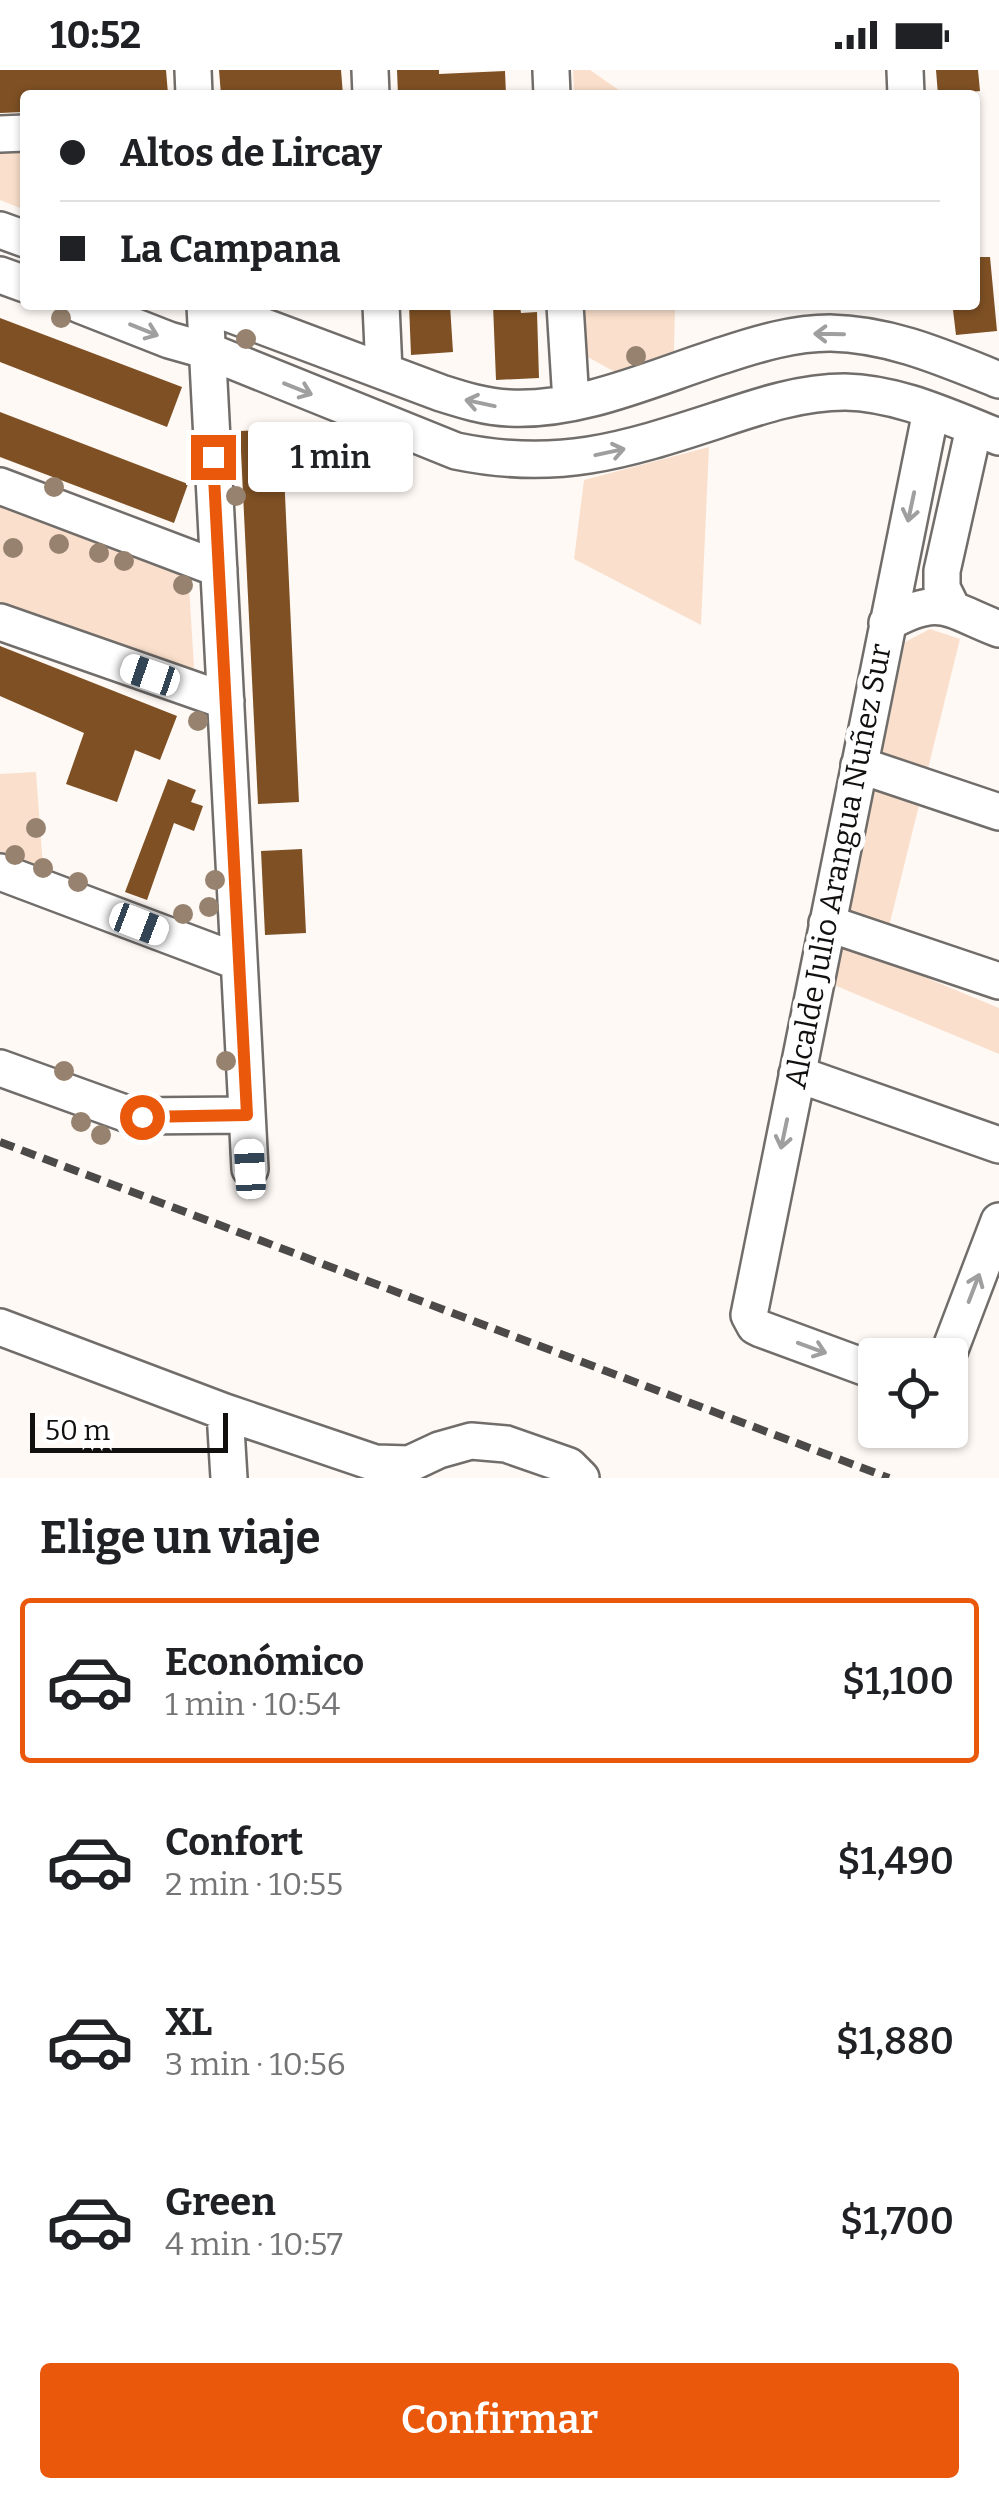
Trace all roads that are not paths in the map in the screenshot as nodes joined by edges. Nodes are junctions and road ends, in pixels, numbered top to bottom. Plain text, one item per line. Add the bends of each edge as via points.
1 (93, 310) edge
2 (206, 310) edge
3 (219, 310) edge
4 (381, 310) edge
5 (565, 310) edge
6 (208, 351) junction
7 (384, 371) junction
8 (999, 380) edge
9 (571, 402) junction
10 (930, 411) junction
11 (987, 432) edge
12 (0, 486) edge
13 (219, 570) junction
14 (951, 606) junction
15 (0, 622) edge
16 (887, 623) junction
17 (999, 629) edge
18 (226, 701) junction
19 (858, 766) junction
20 (999, 812) edge
21 (0, 872) edge
22 (828, 923) junction
23 (239, 962) junction
24 (999, 981) edge
25 (0, 1068) edge
26 (797, 1074) junction
27 (247, 1115) junction
28 (999, 1145) edge
29 (250, 1169) dead end
30 (999, 1221) edge
31 (0, 1327) edge
32 (954, 1338) edge
33 (858, 1365) edge
34 (225, 1412) junction
35 (229, 1478) edge
36 (581, 1478) edge

1 -> 6 street
2 - 6 street
3 - 7 street
4 - 7 street
5 - 9 street
6 -> 10 street via 456,451 511,460 606,454 818,394 875,395
6 - 13 street
9 -> 7 street via 494,407
8 -> 9 street via 869,336 812,334 743,348
10 - 11 street
10 -> 16 street, Alcalde Julio Arangua Nuñez Sur
11 - 14 street via 942,570
12 - 13 street
13 - 18 street
14 - 16 street via 918,608
14 - 17 street
15 - 18 street
16 - 19 street, Alcalde Julio Arangua Nuñez Sur
18 - 23 street
19 - 20 street
19 - 22 street, Alcalde Julio Arangua Nuñez Sur
21 - 23 street
22 - 24 street
22 - 26 street, Alcalde Julio Arangua Nuñez Sur
23 - 27 street
25 - 27 street via 133,1116
26 - 28 street
26 -> 33 street, Alcalde Julio Arangua Nuñez Sur via 751,1321
27 - 29 street
32 -> 30 street
31 - 34 street
34 - 35 street
34 - 36 street via 375,1462 409,1464 471,1441 506,1444 570,1466

